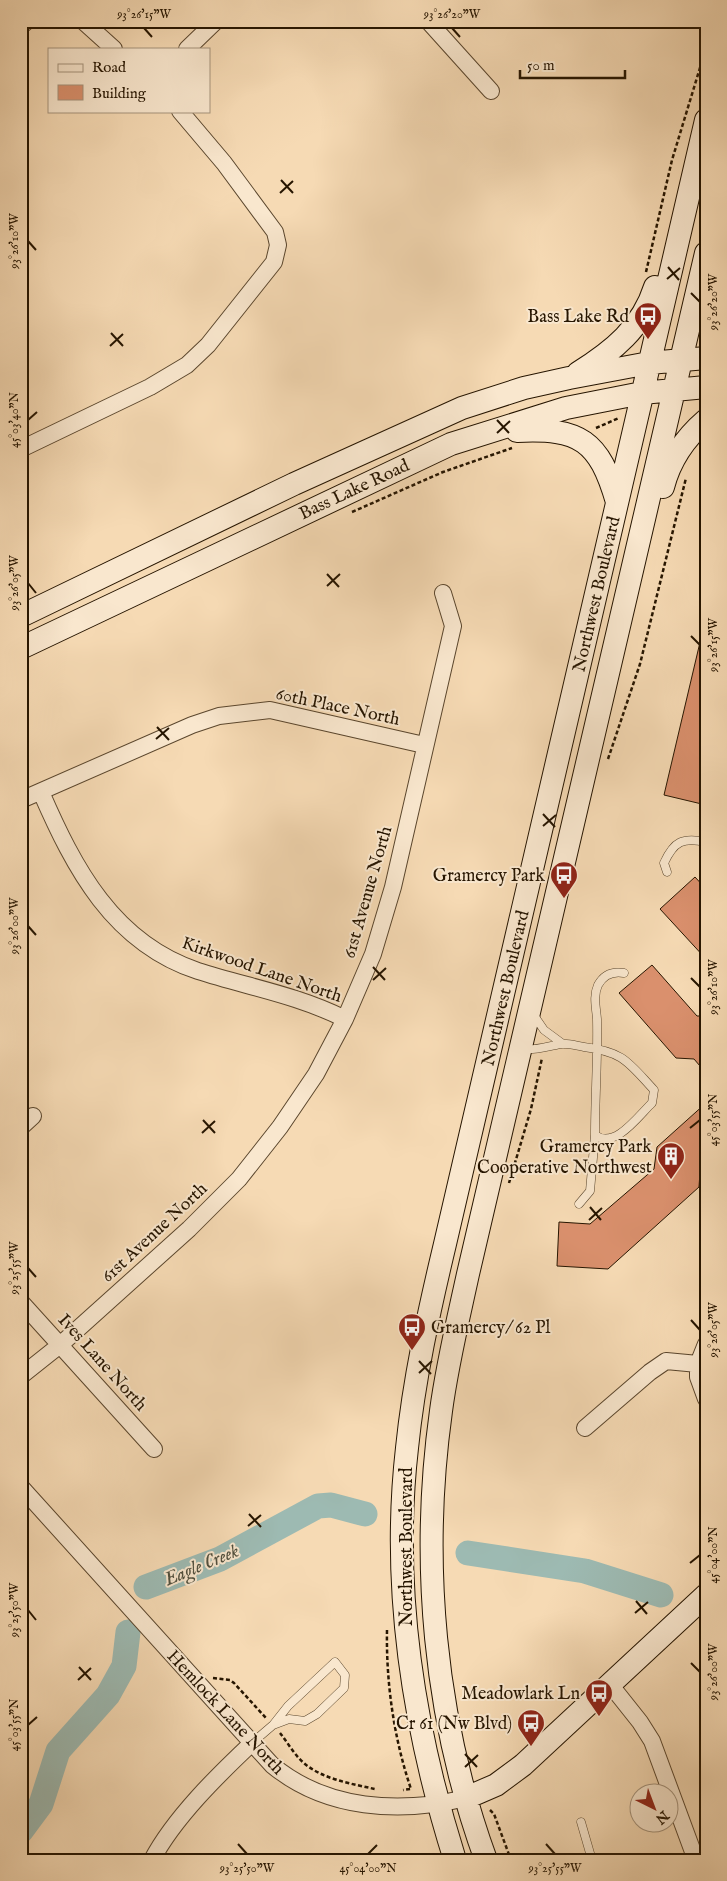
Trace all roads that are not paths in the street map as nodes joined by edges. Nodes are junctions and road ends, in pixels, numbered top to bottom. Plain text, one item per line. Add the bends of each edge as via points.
1 (27, 21) edge
2 (83, 21) edge
3 (216, 21) edge
4 (428, 21) edge
5 (21, 26) edge
6 (113, 48) edge
7 (188, 48) edge
8 (490, 91) dead end
9 (181, 112) edge
10 (705, 125) edge
11 (704, 270) edge
12 (706, 358) edge
13 (680, 360) junction
14 (649, 364) junction
15 (569, 378) junction
16 (706, 387) edge
17 (673, 389) junction
18 (642, 393) junction
19 (706, 420) edge
20 (486, 432) junction
21 (21, 449) edge
22 (617, 502) junction
23 (443, 593) dead end
24 (21, 616) edge
25 (616, 631) junction
26 (22, 645) edge
27 (424, 745) junction
28 (41, 792) junction
29 (551, 794) junction
30 (21, 800) edge
31 (706, 842) edge
32 (667, 872) dead end
33 (624, 973) dead end
34 (530, 1005) junction
35 (345, 1019) junction
36 (563, 1044) junction
37 (596, 1048) junction
38 (521, 1049) junction
39 (595, 1135) junction
40 (579, 1204) dead end
41 (21, 1302) edge
42 (60, 1344) junction
43 (706, 1344) edge
44 (698, 1364) junction
45 (21, 1376) edge
46 (706, 1399) edge
47 (586, 1428) dead end
48 (154, 1449) dead end
49 (21, 1487) edge
50 (706, 1594) edge
51 (609, 1683) junction
52 (273, 1725) junction
53 (252, 1743) junction
54 (466, 1798) junction
55 (438, 1805) junction
56 (581, 1822) dead end
57 (152, 1860) edge
58 (455, 1860) edge
59 (486, 1860) edge
60 (592, 1860) edge
61 (696, 1860) edge

1 - 5 street
2 - 6 street
3 - 7 street
4 - 8 street
9 - 21 street via 275,232 278,245 274,262 208,345 187,365
10 - 14 main road, Northwest Boulevard
10 - 15 main road via 686,157 656,283 644,314 611,351
11 - 13 main road, Northwest Boulevard
12 - 13 main road, Bass Lake Road
13 - 14 main road, Bass Lake Road
13 - 17 main road, Northwest Boulevard
14 - 15 main road, Bass Lake Road
14 - 18 main road, Northwest Boulevard
15 - 24 main road, Bass Lake Road via 476,403 420,425
16 - 17 main road, Bass Lake Road
17 - 18 main road, Bass Lake Road
17 - 25 main road, Northwest Boulevard
18 - 20 main road, Bass Lake Road via 566,408
18 - 22 main road, Northwest Boulevard
19 - 25 main road via 682,445 666,475 634,607
20 - 22 main road via 543,430 574,435 604,465
20 - 26 main road, Bass Lake Road via 451,444
22 - 29 main road, Northwest Boulevard
23 - 27 street, 61st Avenue North via 453,626
25 - 34 main road, Northwest Boulevard
27 - 28 street, 60th Place North via 270,710 244,712 192,725
27 - 35 street, 61st Avenue North via 390,897 373,954
28 - 30 street, 60th Place North
28 - 35 street, Kirkwood Lane North via 63,843 104,906 160,954 196,970 290,996
29 - 38 main road via 554,828 509,1025 512,1040
29 - 55 main road, Northwest Boulevard via 433,1298 413,1396 406,1450 402,1521 405,1616 417,1711
31 - 32 lane via 690,838 675,846 664,863
33 - 37 lane via 604,976 598,986 594,1001
34 - 36 lane via 544,1030
34 - 38 main road, Northwest Boulevard
35 - 42 street, 61st Avenue North via 311,1082 280,1128 239,1179 189,1229
36 - 37 lane
36 - 38 lane via 535,1050
37 - 39 lane
37 - 39 lane via 614,1052 626,1061 654,1090 654,1096 652,1103 616,1137 607,1140
38 - 54 main road, Northwest Boulevard via 446,1378 435,1457 432,1547 435,1631 448,1719
39 - 40 lane via 590,1191
41 - 42 street, Ives Lane North
42 - 45 street, 61st Avenue North
42 - 48 street, Ives Lane North
43 - 44 street
44 - 46 street via 698,1376
44 - 47 street via 666,1361
49 - 53 street, Hemlock Lane North
50 - 51 main road
51 - 54 main road via 509,1776 484,1792
51 - 61 street via 652,1741
52 - 52 lane via 290,1719 305,1720 317,1714 344,1688 345,1676 336,1662 288,1706
52 - 53 lane
53 - 55 street, Hemlock Lane North via 287,1778 336,1798 385,1808
53 - 57 street via 215,1777
54 - 55 street, Hemlock Lane North
54 - 59 main road
55 - 58 main road
56 - 60 lane

